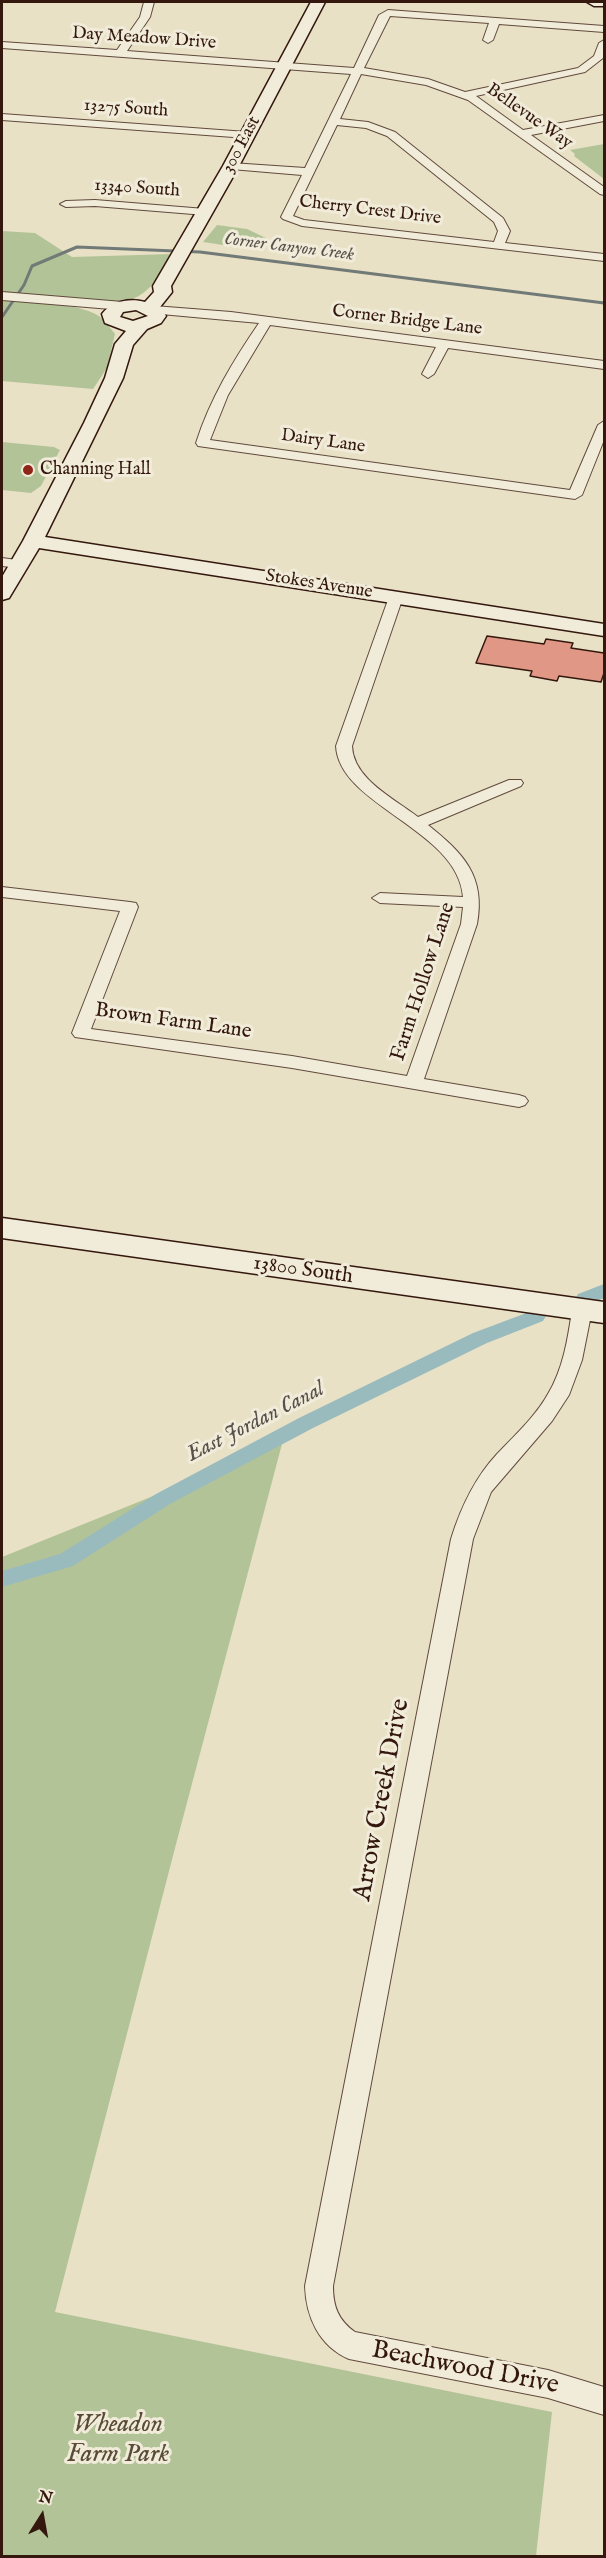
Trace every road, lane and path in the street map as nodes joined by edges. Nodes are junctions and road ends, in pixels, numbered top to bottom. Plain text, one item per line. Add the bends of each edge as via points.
1 (148, 2) edge
2 (318, 2) edge
3 (594, 2) edge
4 (604, 2) edge
5 (495, 20) junction
6 (604, 28) edge
7 (488, 40) dead end
8 (604, 43) edge
9 (2, 45) edge
10 (120, 54) junction
11 (284, 66) junction
12 (356, 71) junction
13 (466, 95) junction
14 (2, 117) edge
15 (604, 118) edge
16 (332, 121) junction
17 (522, 133) junction
18 (247, 135) junction
19 (231, 166) junction
20 (308, 172) junction
21 (604, 192) edge
22 (66, 204) dead end
23 (205, 212) junction
24 (498, 245) junction
25 (604, 258) edge
26 (162, 286) junction
27 (5, 296) edge
28 (120, 313) junction
29 (149, 316) junction
30 (267, 321) junction
31 (124, 344) junction
32 (444, 344) junction
33 (604, 365) edge
34 (428, 374) dead end
35 (604, 425) edge
36 (33, 541) junction
37 (10, 563) edge
38 (2, 594) edge
39 (396, 597) junction
40 (604, 630) edge
41 (515, 783) dead end
42 (415, 824) junction
43 (2, 892) edge
44 (380, 898) dead end
45 (472, 902) junction
46 (413, 1083) junction
47 (519, 1101) dead end
48 (2, 1228) edge
49 (593, 1312) edge
50 (330, 2329) joint
51 (604, 2401) edge

1 - 10 street via 145,17
2 - 11 main road, 300 East
3 - 4 main road
5 - 6 street
5 - 7 street
5 - 12 street, Cherry Crest Drive via 387,13
8 - 13 street via 598,58 581,70
9 - 10 street, Day Meadow Drive
10 - 11 street, Day Meadow Drive
11 - 12 street, Bellevue Way
11 - 18 main road, 300 East
12 - 13 street, Bellevue Way via 418,79
12 - 16 street, Cherry Crest Drive
13 - 17 street, Bellevue Way
14 - 18 street, 13275 South
15 - 17 street
16 - 20 street, Cherry Crest Drive
16 - 24 street via 368,125 395,136 499,220 504,231
17 - 21 street, Bellevue Way
18 - 19 main road, 300 East
19 - 20 street
19 - 23 main road, 300 East
20 - 24 street, Cherry Crest Drive via 287,217 292,221
22 - 23 street, 13340 South
23 - 26 main road, 300 East
24 - 25 street, Cherry Crest Drive
26 - 28 main road, 300 East
26 - 29 main road, 300 East via 163,292
27 - 28 street
28 - 29 main road
28 - 31 main road
29 - 30 street, Corner Bridge Lane via 204,314
29 - 31 main road, 300 East
30 - 32 street, Corner Bridge Lane
30 - 35 street, Dairy Lane via 232,375 203,443 575,495
31 - 36 main road, 300 East via 114,378
32 - 33 street, Corner Bridge Lane
32 - 34 street
36 - 37 main road, 300 East
36 - 39 main road, Stokes Avenue
37 - 38 main road, 300 East
39 - 40 main road, Stokes Avenue
39 - 42 street, Farm Hollow Lane via 344,752 352,772
41 - 42 street
42 - 45 street, Farm Hollow Lane via 463,869 472,890
43 - 46 street, Brown Farm Lane via 130,907 81,1033 261,1057
44 - 45 street
45 - 46 street, Farm Hollow Lane via 469,924
46 - 47 street, Brown Farm Lane
48 - 49 main road, 13800 South
49 - 50 street, Arrow Creek Drive via 562,1388 541,1420 487,1481 462,1539 319,2286 318,2301
50 - 51 street, Beachwood Drive via 362,2349 548,2384

